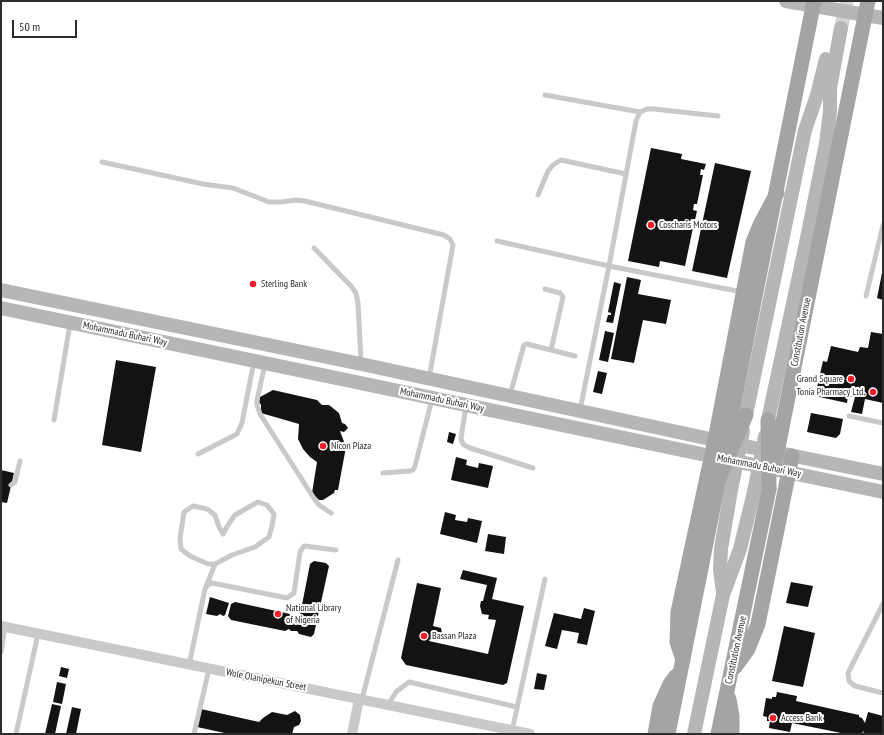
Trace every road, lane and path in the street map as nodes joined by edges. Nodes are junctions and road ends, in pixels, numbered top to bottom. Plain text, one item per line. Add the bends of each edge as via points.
1 (786, 1) edge
2 (814, 4) edge
3 (866, 8) edge
4 (883, 18) edge
5 (545, 95) dead end
6 (640, 112) junction
7 (718, 116) dead end
8 (102, 162) dead end
9 (626, 174) junction
10 (777, 193) junction
11 (538, 195) dead end
12 (883, 225) edge
13 (497, 241) dead end
14 (314, 248) dead end
15 (609, 266) junction
16 (545, 289) dead end
17 (1, 290) edge
18 (743, 292) junction
19 (866, 296) dead end
20 (1, 308) edge
21 (94, 308) junction
22 (71, 322) junction
23 (90, 326) junction
24 (551, 350) junction
25 (575, 356) dead end
26 (259, 362) junction
27 (362, 364) junction
28 (422, 378) junction
29 (411, 394) junction
30 (510, 396) junction
31 (432, 398) junction
32 (466, 405) junction
33 (580, 411) junction
34 (746, 415) junction
35 (849, 416) dead end
36 (54, 420) dead end
37 (768, 420) junction
38 (883, 423) edge
39 (715, 440) junction
40 (198, 454) dead end
41 (711, 456) junction
42 (792, 456) junction
43 (20, 461) dead end
44 (533, 468) dead end
45 (788, 472) junction
46 (383, 474) dead end
47 (883, 474) edge
48 (719, 478) junction
49 (11, 485) dead end
50 (769, 489) junction
51 (883, 492) edge
52 (331, 513) dead end
53 (336, 550) dead end
54 (398, 560) dead end
55 (215, 564) junction
56 (545, 579) dead end
57 (205, 589) junction
58 (723, 595) junction
59 (883, 604) edge
60 (3, 626) edge
61 (38, 634) junction
62 (1, 652) edge
63 (189, 665) junction
64 (682, 665) junction
65 (209, 669) junction
66 (732, 671) junction
67 (727, 692) junction
68 (883, 693) edge
69 (360, 699) junction
70 (388, 705) junction
71 (517, 707) junction
72 (512, 732) edge
73 (16, 734) edge
74 (194, 734) edge
75 (352, 734) edge
76 (530, 734) edge
77 (655, 734) edge
78 (668, 734) edge
79 (694, 734) edge
80 (718, 734) edge
81 (732, 734) edge

1 - 2 main road
2 - 3 main road
2 - 10 main road
3 - 4 main road
3 - 50 main road, Constitution Avenue, bridge
5 - 6 lane
6 - 7 lane via 654,109
6 - 9 lane
8 - 28 lane via 233,188 269,202 296,200 444,235 450,239 453,245
9 - 11 lane via 561,160 548,170
9 - 15 lane
10 - 18 main road via 753,242
10 - 48 main road, bridge
12 - 19 lane
13 - 15 lane
14 - 27 lane via 356,293
15 - 18 lane
15 - 33 lane
16 - 24 lane via 560,293 563,297
17 - 21 main road, Mohammadu Buhari Way
18 - 39 main road
20 - 22 main road, Mohammadu Buhari Way
21 - 23 main road
21 - 27 main road, Mohammadu Buhari Way
22 - 23 main road, Mohammadu Buhari Way
22 - 36 lane
23 - 26 main road, Mohammadu Buhari Way
24 - 25 lane
24 - 30 lane via 527,344 524,346
26 - 29 main road, Mohammadu Buhari Way
26 - 40 lane via 242,423 236,434
26 - 52 lane via 257,405 260,414 315,500
27 - 28 main road, Mohammadu Buhari Way
28 - 29 main road
28 - 30 main road, Mohammadu Buhari Way
29 - 31 main road, Mohammadu Buhari Way
30 - 33 main road, Mohammadu Buhari Way
31 - 32 main road, Mohammadu Buhari Way
31 - 46 lane via 413,470
32 - 41 main road, Mohammadu Buhari Way
32 - 44 lane via 462,438 464,445
33 - 39 main road, Mohammadu Buhari Way
34 - 37 main road, Constitution Avenue via 803,137 837,28 824,150
34 - 48 main road, bridge
34 - 58 main road, Constitution Avenue, bridge via 722,549 720,569
35 - 38 lane
37 - 50 main road, bridge
37 - 58 main road, Constitution Avenue, bridge via 740,549
39 - 41 main road
39 - 42 main road, Mohammadu Buhari Way
41 - 45 main road, Mohammadu Buhari Way
41 - 64 main road via 678,612 677,642
42 - 45 main road
42 - 47 main road, Mohammadu Buhari Way
43 - 49 lane via 15,482
45 - 51 main road, Mohammadu Buhari Way
45 - 66 main road via 758,624 748,649
48 - 64 main road
50 - 66 main road, Constitution Avenue
53 - 57 lane via 304,546 300,552 294,593 287,598 212,583
54 - 69 lane
55 - 55 lane via 208,564 181,549 184,512 193,506 207,509 215,515 223,534 235,515 258,502 267,506 274,514 269,537 255,547
55 - 57 lane
56 - 71 lane
57 - 63 lane
58 - 79 main road, Constitution Avenue
59 - 68 lane via 848,673 849,681 855,686
60 - 61 street, Wole Olanipekun Street
60 - 62 lane
61 - 63 street, Wole Olanipekun Street
61 - 73 lane
63 - 65 street, Wole Olanipekun Street
64 - 77 main road via 664,695
64 - 78 main road
65 - 69 street, Wole Olanipekun Street
65 - 74 lane
66 - 67 main road, Constitution Avenue
67 - 80 main road, Constitution Avenue
67 - 81 main road via 732,716
69 - 70 street, Wole Olanipekun Street
69 - 75 street
70 - 71 lane via 396,692 408,682
70 - 72 street, Wole Olanipekun Street
71 - 72 lane
72 - 76 street, Wole Olanipekun Street

